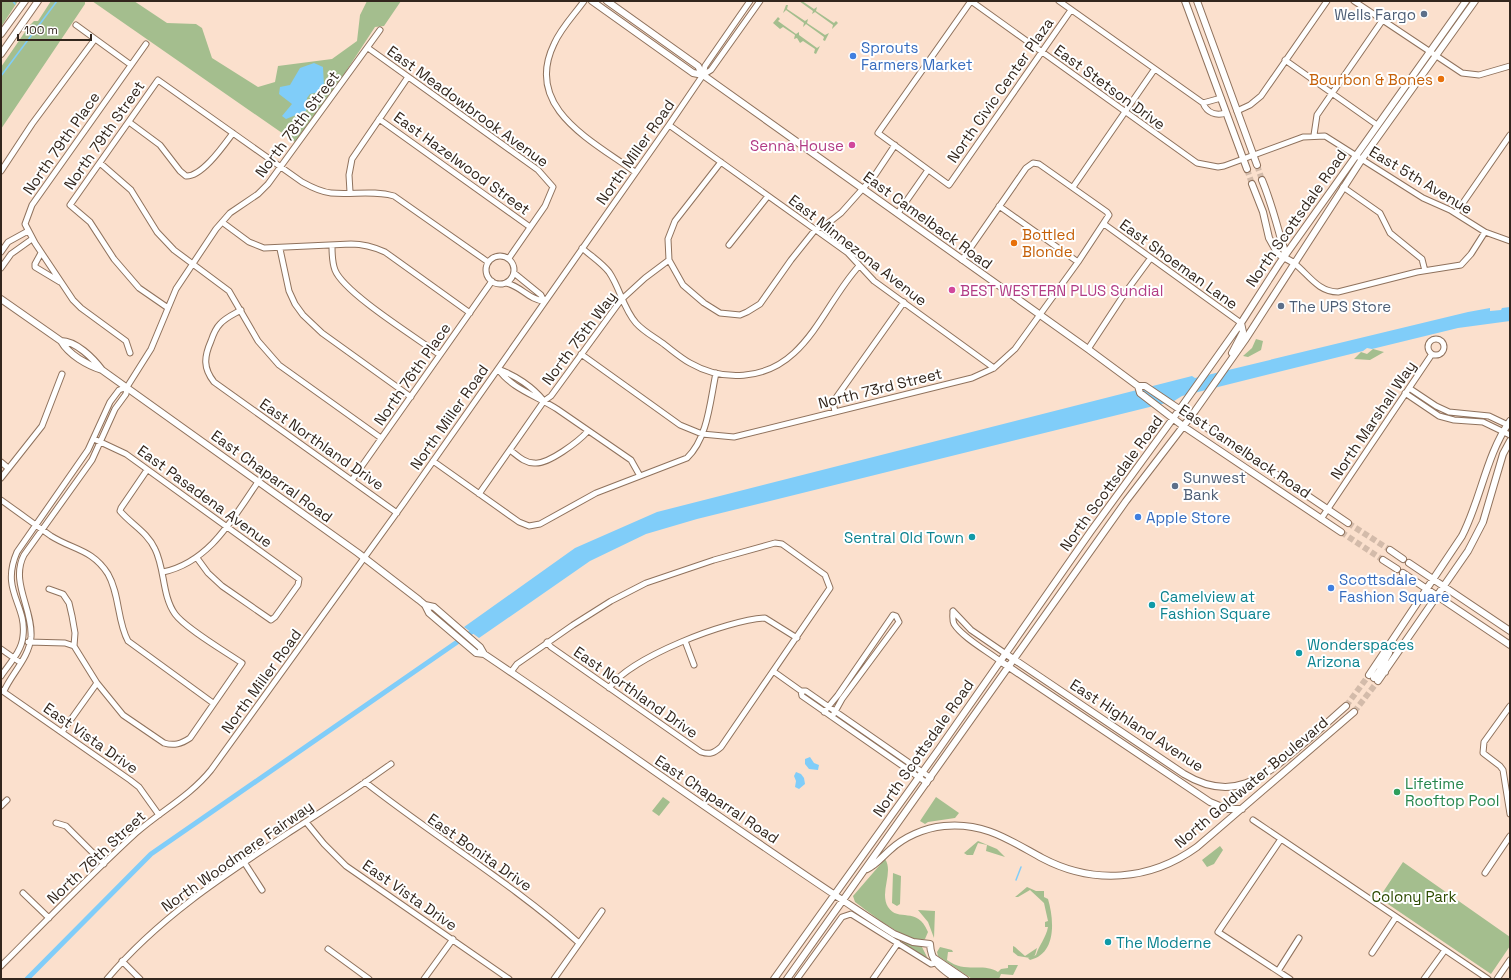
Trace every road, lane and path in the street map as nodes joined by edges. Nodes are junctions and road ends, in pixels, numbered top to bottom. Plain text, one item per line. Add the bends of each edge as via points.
1 (25, 1) edge
2 (38, 1) edge
3 (584, 1) edge
4 (592, 1) edge
5 (607, 1) edge
6 (750, 1) edge
7 (760, 1) edge
8 (971, 1) edge
9 (1059, 1) edge
10 (1185, 1) edge
11 (1197, 1) edge
12 (1327, 1) edge
13 (1354, 1) edge
14 (1466, 1) edge
15 (1475, 1) edge
16 (1071, 10) junction
17 (1382, 21) junction
18 (76, 25) dead end
19 (380, 30) dead end
20 (1, 34) edge
21 (95, 39) junction
22 (146, 44) dead end
23 (368, 48) junction
24 (1042, 52) junction
25 (1429, 52) junction
26 (1, 54) edge
27 (1436, 56) junction
28 (1285, 60) junction
29 (131, 65) junction
30 (1510, 66) edge
31 (1154, 70) junction
32 (703, 75) junction
33 (408, 77) junction
34 (1332, 93) junction
35 (1221, 98) junction
36 (1203, 103) junction
37 (1124, 111) junction
38 (1237, 111) junction
39 (1226, 113) junction
40 (379, 119) junction
41 (129, 122) junction
42 (669, 125) junction
43 (1377, 126) junction
44 (232, 133) junction
45 (1314, 135) junction
46 (1510, 135) edge
47 (895, 145) junction
48 (1356, 155) junction
49 (1253, 156) junction
50 (1362, 159) junction
51 (1243, 160) junction
52 (721, 162) junction
53 (100, 163) junction
54 (1257, 165) tunnel mouth
55 (282, 167) junction
56 (1247, 169) tunnel mouth
57 (928, 170) junction
58 (1, 171) edge
59 (635, 172) junction
60 (1262, 180) tunnel mouth
61 (1252, 184) tunnel mouth
62 (1073, 187) junction
63 (1343, 187) junction
64 (862, 188) junction
65 (350, 192) junction
66 (768, 196) junction
67 (999, 206) junction
68 (898, 213) junction
69 (1456, 213) junction
70 (1109, 215) joint
71 (222, 222) junction
72 (1104, 224) junction
73 (530, 227) junction
74 (816, 230) junction
75 (28, 232) junction
76 (1485, 232) junction
77 (32, 239) junction
78 (1510, 241) edge
79 (332, 246) junction
80 (729, 246) dead end
81 (582, 248) junction
82 (2, 249) edge
83 (280, 249) junction
84 (41, 253) junction
85 (11, 254) junction
86 (1285, 256) junction
87 (509, 258) junction
88 (1150, 259) junction
89 (669, 260) junction
90 (962, 260) junction
91 (488, 262) junction
92 (1078, 262) junction
93 (1294, 263) junction
94 (192, 264) junction
95 (859, 266) junction
96 (1, 267) edge
97 (1425, 271) junction
98 (514, 273) junction
99 (492, 281) junction
100 (61, 282) junction
101 (506, 283) junction
102 (1, 299) edge
103 (622, 300) junction
104 (544, 301) junction
105 (904, 302) junction
106 (168, 308) junction
107 (241, 310) junction
108 (470, 313) junction
109 (1039, 315) junction
110 (1241, 323) junction
111 (1088, 349) junction
112 (130, 353) dead end
113 (581, 354) junction
114 (1432, 354) dead end
115 (440, 355) junction
116 (1230, 361) junction
117 (498, 368) junction
118 (994, 368) junction
119 (62, 374) dead end
120 (716, 374) junction
121 (1138, 386) junction
122 (127, 388) junction
123 (1407, 390) junction
124 (411, 397) junction
125 (544, 401) junction
126 (1177, 408) junction
127 (835, 412) junction
128 (1190, 417) junction
129 (1173, 419) junction
130 (1509, 424) edge
131 (1184, 426) junction
132 (588, 431) junction
133 (1504, 431) junction
134 (702, 434) junction
135 (1510, 435) edge
136 (381, 438) junction
137 (94, 439) junction
138 (1510, 441) edge
139 (101, 442) junction
140 (510, 450) junction
141 (433, 461) junction
142 (1, 462) edge
143 (8, 468) junction
144 (147, 470) junction
145 (640, 476) junction
146 (1, 478) edge
147 (352, 480) junction
148 (258, 482) junction
149 (479, 494) junction
150 (1, 500) edge
151 (1328, 509) junction
152 (397, 513) junction
153 (1321, 519) junction
154 (1348, 522) tunnel mouth
155 (36, 525) junction
156 (227, 527) junction
157 (42, 529) junction
158 (1342, 532) tunnel mouth
159 (1390, 550) tunnel mouth
160 (197, 558) junction
161 (364, 558) junction
162 (1403, 559) dead end
163 (1383, 560) tunnel mouth
164 (1409, 563) dead end
165 (1397, 569) dead end
166 (163, 572) junction
167 (1403, 573) dead end
168 (1434, 580) junction
169 (1444, 586) junction
170 (49, 589) dead end
171 (1427, 589) junction
172 (1437, 596) junction
173 (425, 605) junction
174 (1510, 631) edge
175 (1397, 635) junction
176 (797, 638) junction
177 (22, 641) junction
178 (685, 641) junction
179 (30, 642) junction
180 (547, 642) junction
181 (1510, 645) edge
182 (74, 646) junction
183 (1, 648) edge
184 (484, 654) junction
185 (1006, 654) junction
186 (14, 658) junction
187 (1015, 660) junction
188 (865, 661) junction
189 (1000, 661) junction
190 (21, 662) junction
191 (694, 665) dead end
192 (1009, 668) junction
193 (773, 671) junction
194 (511, 672) junction
195 (1385, 672) junction
196 (1, 676) edge
197 (97, 683) junction
198 (609, 688) junction
199 (2, 690) edge
200 (801, 691) junction
201 (213, 703) junction
202 (828, 706) junction
203 (1346, 706) tunnel mouth
204 (1510, 706) edge
205 (824, 712) junction
206 (836, 712) junction
207 (1354, 712) tunnel mouth
208 (832, 717) junction
209 (1118, 730) junction
210 (62, 732) junction
211 (1113, 737) junction
212 (1282, 762) joint
213 (391, 764) dead end
214 (211, 770) joint
215 (920, 775) junction
216 (929, 781) junction
217 (365, 782) junction
218 (7, 800) dead end
219 (1, 806) edge
220 (1242, 809) junction
221 (1510, 814) edge
222 (159, 815) junction
223 (1253, 820) dead end
224 (306, 822) junction
225 (56, 823) dead end
226 (1510, 836) edge
227 (1281, 839) junction
228 (244, 862) junction
229 (104, 864) junction
230 (865, 870) junction
231 (1485, 873) dead end
232 (262, 890) dead end
233 (23, 892) dead end
234 (834, 895) junction
235 (843, 900) junction
236 (602, 911) dead end
237 (1396, 917) junction
238 (49, 918) junction
239 (1299, 938) dead end
240 (453, 939) junction
241 (579, 943) junction
242 (898, 943) junction
243 (328, 949) dead end
244 (1445, 950) junction
245 (1372, 953) dead end
246 (934, 960) junction
247 (1510, 960) edge
248 (122, 961) junction
249 (1, 966) edge
250 (1278, 971) junction
251 (953, 978) edge
252 (107, 979) edge
253 (140, 979) edge
254 (369, 979) edge
255 (424, 979) edge
256 (509, 979) edge
257 (554, 979) edge
258 (774, 979) edge
259 (787, 979) edge
260 (798, 979) edge
261 (873, 979) edge
262 (965, 979) edge
263 (1290, 979) edge
264 (1424, 979) edge
265 (1488, 979) edge
266 (1497, 979) edge

1 - 20 main road
2 - 26 main road
3 - 59 street via 554,44 548,68 548,88 564,119
4 - 32 main road, East Camelback Road via 693,73
5 - 32 main road, East Camelback Road via 698,66
6 - 32 street, North Miller Road via 705,66
7 - 32 street, North Miller Road via 711,70
8 - 24 street, East Stetson Drive
8 - 47 street via 878,133
9 - 16 street
10 - 35 main road
11 - 38 main road
12 - 28 street
13 - 17 street
14 - 25 main road, North Scottsdale Road
15 - 27 main road, North Scottsdale Road
16 - 24 street, North Civic Center Plaza
16 - 31 street
17 - 25 street
17 - 34 street
18 - 21 street
19 - 23 street, North 78th Street
21 - 29 street
21 - 58 street via 32,124
22 - 29 street, North 79th Place
23 - 33 street, East Meadowbrook Avenue
23 - 55 street, North 78th Street
24 - 37 street, East Stetson Drive
24 - 57 street, North Civic Center Plaza via 949,185
25 - 27 street
25 - 43 main road, North Scottsdale Road
27 - 30 street via 1471,76
27 - 50 main road, North Scottsdale Road
28 - 34 street
28 - 38 street via 1256,101
29 - 75 street, North 79th Place via 32,205 26,218
31 - 36 street
31 - 37 street
32 - 42 street, North Miller Road
32 - 64 main road, East Camelback Road
33 - 40 street
33 - 73 street, East Meadowbrook Avenue via 538,170 553,187 545,206
34 - 43 street
34 - 45 street via 1317,115
35 - 36 street
35 - 39 main road
36 - 39 street via 1213,114
37 - 51 street, East Stetson Drive via 1197,163 1218,167
37 - 62 street
38 - 49 main road
39 - 51 main road
40 - 65 street via 352,159 349,175
40 - 73 street, East Hazelwood Street
41 - 44 street, North 79th Street via 158,80
41 - 44 street via 160,145 186,176 214,159
41 - 53 street, North 79th Street
42 - 52 street, East Minnezona Avenue
42 - 59 street, North Miller Road
43 - 48 main road, North Scottsdale Road
44 - 55 street
45 - 48 street, East 5th Avenue via 1330,138
45 - 49 street
46 - 69 street
47 - 57 street
47 - 64 street via 875,175
48 - 50 street, East 5th Avenue
48 - 86 main road, North Scottsdale Road
49 - 51 street, East Stetson Drive
49 - 54 main road
50 - 63 main road, North Scottsdale Road
50 - 69 street, East 5th Avenue via 1423,198
51 - 56 main road
52 - 66 street, East Minnezona Avenue
52 - 89 street via 675,221 668,238
53 - 94 street via 131,190 165,242
53 - 106 street, North 79th Street via 70,205 90,222 114,259 139,288
55 - 65 street via 314,189 333,193
55 - 71 street, North 78th Street via 258,194 230,213
57 - 68 street, North Civic Center Plaza
59 - 81 street, North Miller Road
60 - 86 main road via 1285,246
61 - 86 main road via 1263,212 1269,238 1278,254
62 - 67 street, East Shoeman Lane via 1039,164 1033,163 1026,168
62 - 70 street, East Shoeman Lane
63 - 93 main road, North Scottsdale Road
63 - 97 street via 1380,213 1390,233 1422,259
64 - 68 main road, East Camelback Road
64 - 74 street via 842,212
65 - 91 street via 379,192 401,200
66 - 74 street, East Minnezona Avenue
66 - 80 street
67 - 90 street
67 - 92 street
68 - 90 main road, East Camelback Road
69 - 76 street, East 5th Avenue
70 - 72 street, North 73rd Street
71 - 83 street via 257,246
71 - 94 street, North 78th Street
72 - 88 street, East Shoeman Lane
72 - 92 street, North 73rd Street
73 - 87 street
74 - 89 street via 760,304 740,315 720,313 691,293 683,285
74 - 95 street, East Minnezona Avenue via 848,253
75 - 77 street
75 - 82 street via 8,242
76 - 78 street, East 5th Avenue
76 - 97 street via 1461,265
77 - 84 street
77 - 85 street
79 - 83 street
79 - 108 street via 364,244 385,252
79 - 115 street via 332,259 336,271 346,286
81 - 103 street via 609,272
81 - 104 street, North Miller Road
82 - 85 street
83 - 124 street via 289,291 303,315 322,333
84 - 100 street
84 - 100 street via 34,264 35,267
85 - 96 street
86 - 93 main road
86 - 110 main road, North Scottsdale Road
87 - 91 street via 500,255
87 - 98 street via 514,265
88 - 110 street, East Shoeman Lane
88 - 111 street
89 - 103 street, North 75th Way
90 - 109 main road, East Camelback Road
91 - 99 street via 486,270
92 - 109 street, North 73rd Street
93 - 97 street via 1321,288 1330,292
93 - 116 main road, North Scottsdale Road
94 - 106 street, North 78th Street via 176,289
94 - 107 street via 230,291
95 - 105 street, East Minnezona Avenue via 874,281
95 - 120 street via 794,353 755,375
98 - 101 street
98 - 104 street via 541,295
99 - 101 street
99 - 108 street, North 76th Place
100 - 112 street via 78,306 126,341
101 - 104 street via 514,285 536,301
102 - 122 main road, East Chaparral Road via 61,341 64,347 90,366 102,370
103 - 113 street, North 75th Way
103 - 120 street via 628,313 645,330 689,362
104 - 117 street, North Miller Road
105 - 118 street, East Minnezona Avenue
105 - 127 street via 833,402
106 - 122 street, North 78th Street via 152,349
107 - 136 street via 258,342 279,365
107 - 147 street, East Northland Drive via 218,325 205,359 209,376 232,396
108 - 115 street, North 76th Place
109 - 111 main road, East Camelback Road
109 - 118 street, North 73rd Street via 1015,349
110 - 116 main road via 1243,332
110 - 126 main road, North Scottsdale Road via 1189,396
111 - 121 main road, East Camelback Road
113 - 125 street, North 75th Way via 551,396
113 - 134 street, North 73rd Street via 672,420
114 - 123 street, North Marshall Way
115 - 124 street, North 76th Place
116 - 128 main road, North Scottsdale Road
117 - 125 street via 538,393
117 - 141 street, North Miller Road
118 - 127 street, North 73rd Street via 972,378
119 - 143 street via 42,426
120 - 134 street
121 - 126 main road, East Camelback Road via 1145,386
121 - 129 main road, East Camelback Road via 1140,393
122 - 137 street, North 78th Street via 119,390 110,402
122 - 139 street, North 78th Street
122 - 148 main road, East Chaparral Road
123 - 130 street via 1449,412 1489,416
123 - 133 street via 1439,416 1483,422
123 - 151 street, North Marshall Way
124 - 136 street, North 76th Place
125 - 132 street
125 - 140 street, North 75th Way
126 - 128 main road, East Camelback Road
126 - 129 main road, North Scottsdale Road
127 - 134 street, North 73rd Street via 734,437
128 - 131 main road, North Scottsdale Road
128 - 151 main road, East Camelback Road
129 - 131 main road, East Camelback Road
129 - 185 main road, North Scottsdale Road
130 - 133 main road
131 - 153 main road, East Camelback Road
131 - 187 main road, North Scottsdale Road via 1126,501
132 - 140 street via 576,443 541,463 524,460
132 - 145 street via 631,460
133 - 135 street
133 - 168 main road via 1494,450 1471,519
134 - 145 street via 695,450 687,458
136 - 147 street, North 76th Place
137 - 139 street, East Pasadena Avenue
137 - 155 street, North 78th Street
138 - 169 main road via 1503,454 1483,522 1468,551
139 - 144 street, East Pasadena Avenue via 120,450
139 - 157 street, North 78th Street via 92,460
140 - 149 street, North 75th Way
141 - 149 street
141 - 152 street, North Miller Road
142 - 143 street
143 - 146 street
144 - 156 street, East Pasadena Avenue
144 - 166 street via 120,512 148,536
145 - 149 street via 596,493 540,524 529,526 519,522
147 - 152 street, East Northland Drive
148 - 156 street
148 - 161 main road, East Chaparral Road
150 - 155 street
151 - 153 street, North Marshall Way
151 - 154 main road, East Camelback Road
152 - 161 street, North Miller Road
153 - 158 main road, East Camelback Road
155 - 157 street
155 - 177 street, North 78th Street via 17,552 10,572 12,593 23,628
156 - 160 street
156 - 160 street, East Pasadena Avenue via 299,579 298,585 275,617 271,620 222,586
157 - 179 street, North 78th Street via 19,567 19,581 31,624
157 - 201 street via 60,541 88,553 101,565 113,584 128,641
159 - 162 main road
160 - 166 street via 176,569
161 - 173 main road, East Chaparral Road
161 - 214 street, North Miller Road
163 - 165 main road
164 - 168 main road
166 - 201 street via 169,602 176,614 242,663
167 - 171 main road
168 - 169 main road
168 - 171 main road
169 - 172 main road
169 - 174 main road
170 - 182 street via 63,594 69,603 75,633
171 - 172 main road
171 - 175 main road
172 - 181 main road
172 - 195 main road
173 - 184 main road, East Chaparral Road via 434,607 477,644
173 - 184 main road, East Chaparral Road via 429,613 470,649
175 - 195 main road via 1398,639 1385,660
175 - 195 main road via 1381,659 1380,670 1374,678
176 - 178 street via 765,618 717,629
176 - 180 street via 830,588 825,576 782,544 775,543 646,583 598,608
176 - 193 street
177 - 179 street
177 - 186 street, North 78th Street
178 - 191 street
178 - 198 street via 640,662 618,677
179 - 182 street via 65,643
179 - 190 street, North 78th Street
180 - 194 street via 517,664
180 - 198 street, East Northland Drive
182 - 197 street
183 - 186 street
184 - 194 main road, East Chaparral Road
185 - 187 main road, East Highland Avenue
185 - 189 main road, North Scottsdale Road
185 - 189 street via 971,630 953,611 953,622 956,626
186 - 190 street
186 - 196 street, North 78th Street
187 - 192 main road, North Scottsdale Road
187 - 209 main road, East Highland Avenue
188 - 188 street via 898,622 896,616 891,618
188 - 202 street
188 - 206 street
189 - 192 main road, East Highland Avenue
189 - 215 main road, North Scottsdale Road
190 - 199 street, North 78th Street
192 - 211 main road, East Highland Avenue
192 - 216 main road, North Scottsdale Road
193 - 198 street, East Northland Drive via 721,747 708,754 701,752
193 - 200 street
194 - 234 main road, East Chaparral Road
197 - 201 street via 123,715 164,743 171,745 190,738
197 - 210 street
199 - 210 street, East Vista Drive
200 - 202 street via 806,691
200 - 205 street via 802,696
202 - 205 street
202 - 206 street
203 - 212 main road, North Goldwater Boulevard
204 - 221 street via 1484,742 1483,753 1503,770
205 - 208 street
206 - 208 street
206 - 215 street
207 - 220 main road, North Goldwater Boulevard
208 - 215 street
209 - 211 main road
209 - 212 main road, East Highland Avenue via 1184,774 1211,785 1229,786 1246,783 1264,775
210 - 222 street, East Vista Drive via 139,787
211 - 220 main road, East Highland Avenue via 1216,805 1227,809
213 - 217 street, North Woodmere Fairway
214 - 222 street, North 76th Street via 197,787
215 - 216 street
215 - 234 main road, North Scottsdale Road
216 - 230 main road, North Scottsdale Road
217 - 224 street, North Woodmere Fairway
217 - 241 street, East Bonita Drive via 404,813 524,898
218 - 219 street
220 - 230 main road, North Goldwater Boulevard via 1185,855 1143,873 1120,876 1090,875 1066,869 991,831 957,825 932,828 904,839 874,866
222 - 229 street, North 76th Street
223 - 227 street
224 - 228 street, North Woodmere Fairway
224 - 240 street, East Vista Drive via 346,866
225 - 229 street via 66,826
226 - 231 street
227 - 237 street
227 - 250 street via 1218,932
228 - 232 street
228 - 248 street, North Woodmere Fairway via 166,919
229 - 238 street, North 76th Street
230 - 235 main road, North Scottsdale Road
233 - 238 street
234 - 235 main road, East Chaparral Road
234 - 258 main road, North Scottsdale Road
235 - 246 main road, East Chaparral Road via 899,937 912,942 930,944
235 - 259 main road, North Scottsdale Road
236 - 241 street
237 - 244 street
237 - 245 street
238 - 249 street, North 76th Street
239 - 250 street
240 - 255 street
240 - 256 street, East Vista Drive
241 - 257 street
242 - 246 street via 931,964
242 - 260 street via 850,914 842,917
242 - 261 street
243 - 254 street
244 - 264 street
244 - 265 street
246 - 251 main road, East Chaparral Road
246 - 262 main road, East Chaparral Road
247 - 266 street
248 - 252 street, North Woodmere Fairway
248 - 253 street
250 - 263 street

